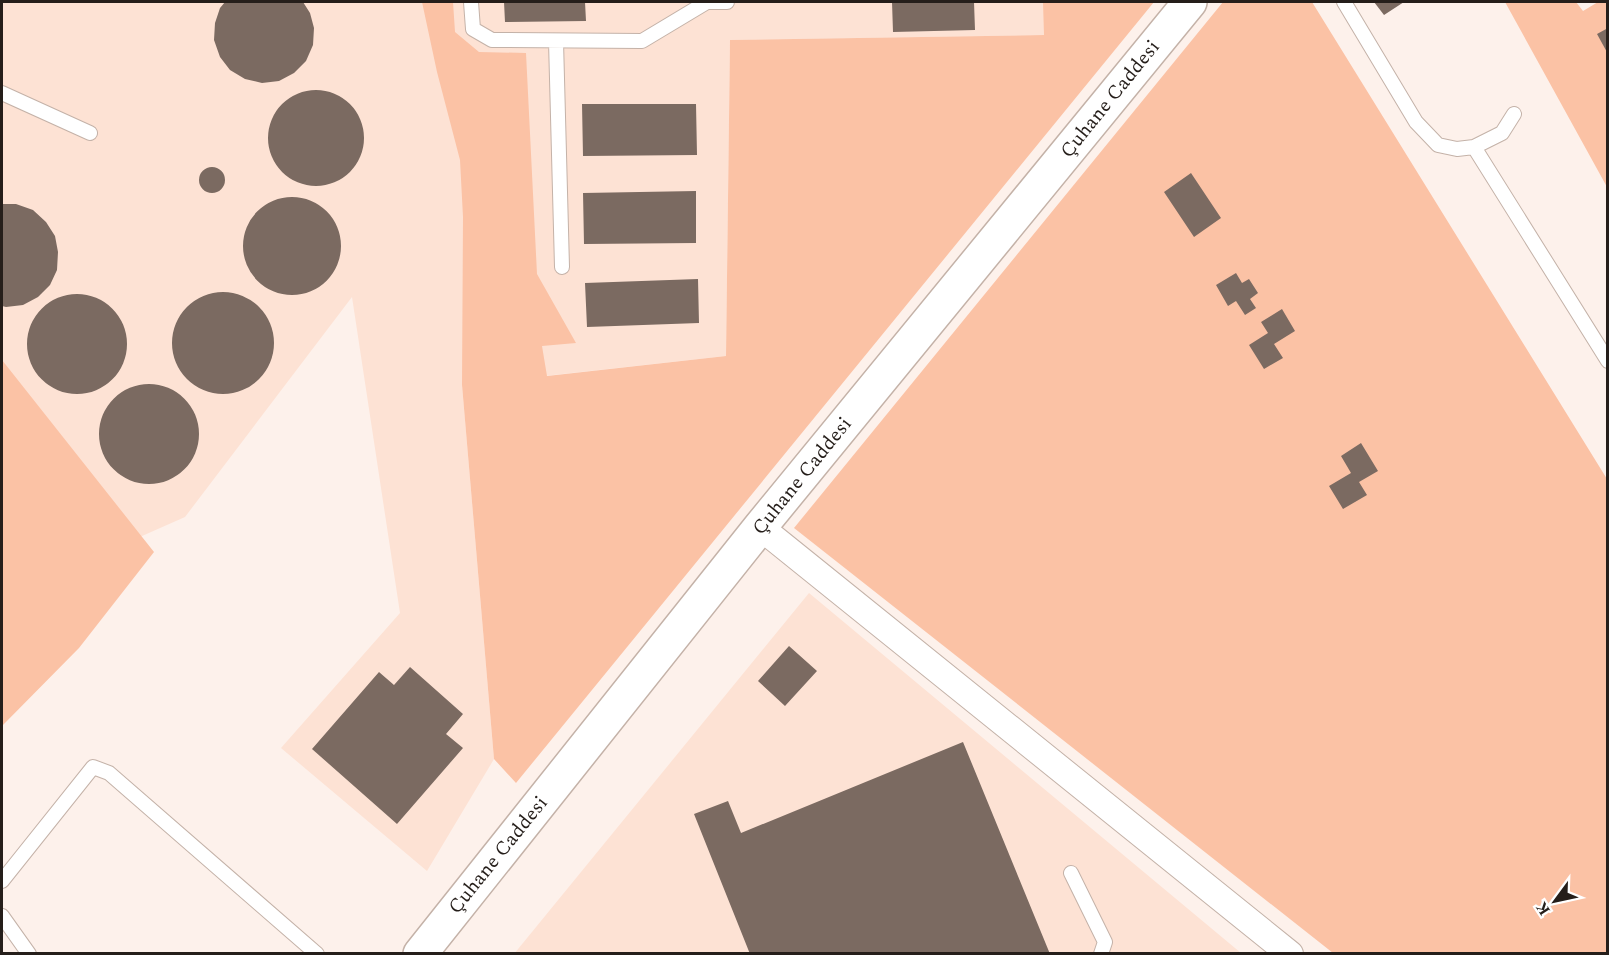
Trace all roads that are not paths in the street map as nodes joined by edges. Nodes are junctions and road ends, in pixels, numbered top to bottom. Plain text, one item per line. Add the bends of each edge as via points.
1 (471, 2) edge
2 (727, 2) edge
3 (1190, 2) edge
4 (1344, 2) edge
5 (555, 41) junction
6 (2, 93) edge
7 (1514, 114) dead end
8 (90, 133) dead end
9 (1474, 147) junction
10 (562, 267) dead end
11 (1608, 361) edge
12 (760, 528) junction
13 (1071, 873) dead end
14 (2, 881) edge
15 (2, 916) edge
16 (29, 954) edge
17 (317, 954) edge
18 (420, 954) edge
19 (1101, 954) edge
20 (1290, 954) edge

1 - 5 lane via 473,29 492,40
2 - 5 lane via 708,2 642,41
3 - 12 main road, Çuhane Caddesi
4 - 9 lane via 1416,122 1438,145
5 - 10 lane
6 - 8 lane
7 - 9 lane via 1502,133
9 - 11 lane
12 - 18 main road, Çuhane Caddesi
12 - 20 street
13 - 19 lane via 1105,942
14 - 17 lane via 93,767 109,773
15 - 16 lane

